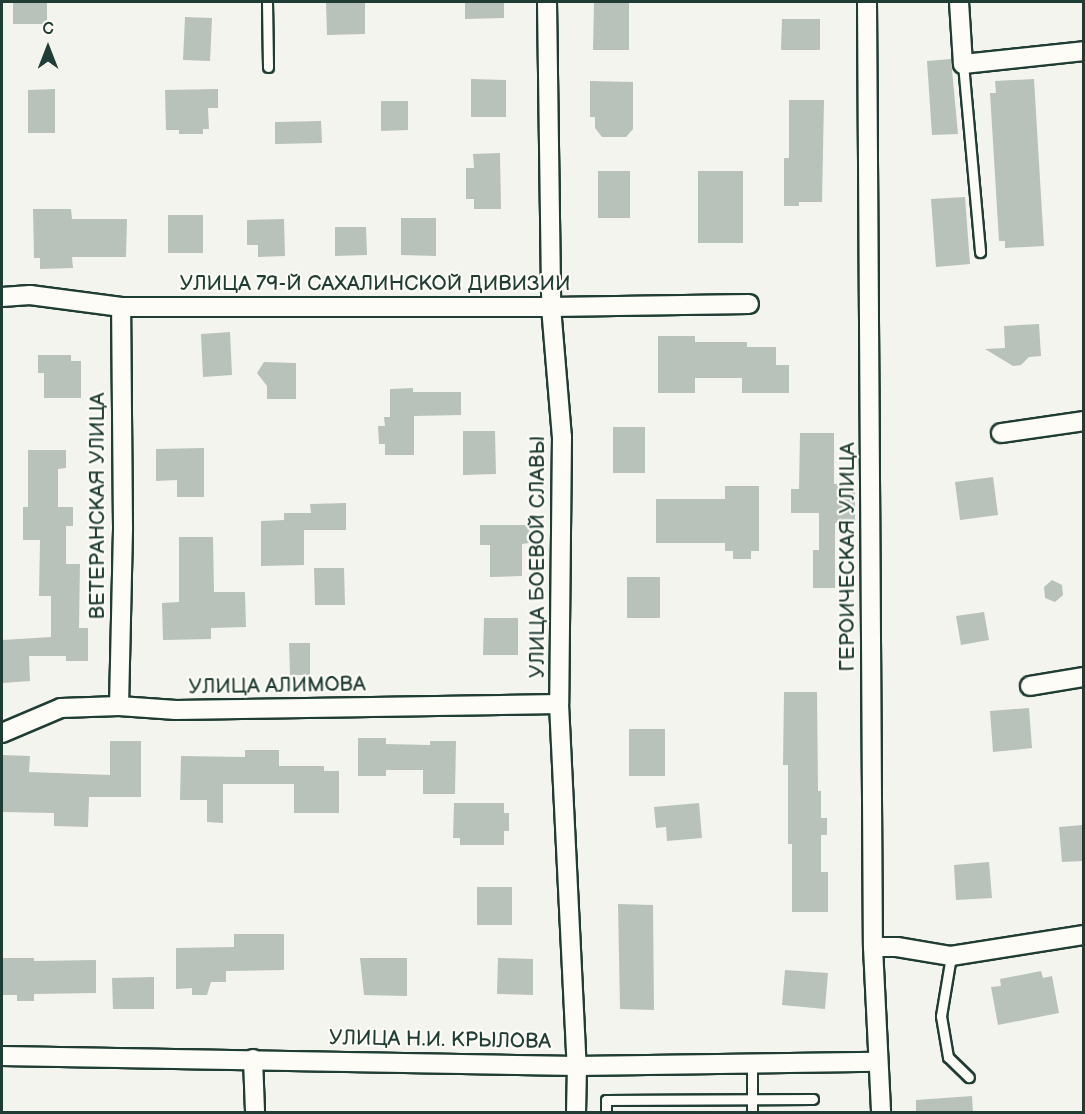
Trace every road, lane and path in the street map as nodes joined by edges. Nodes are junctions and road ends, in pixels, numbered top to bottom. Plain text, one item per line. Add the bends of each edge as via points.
1 (267, 2) edge
2 (547, 2) edge
3 (867, 2) edge
4 (959, 2) edge
5 (1083, 51) edge
6 (963, 64) junction
7 (268, 67) dead end
8 (980, 252) dead end
9 (2, 297) edge
10 (750, 304) dead end
11 (121, 307) junction
12 (551, 307) junction
13 (1083, 421) edge
14 (1001, 433) dead end
15 (1083, 677) edge
16 (1030, 686) dead end
17 (559, 704) junction
18 (119, 706) junction
19 (2, 733) edge
20 (1083, 935) edge
21 (873, 947) junction
22 (951, 956) junction
23 (2, 1056) edge
24 (253, 1059) junction
25 (877, 1062) junction
26 (752, 1064) junction
27 (577, 1066) junction
28 (969, 1077) dead end
29 (752, 1099) junction
30 (813, 1099) dead end
31 (255, 1113) edge
32 (576, 1113) edge
33 (606, 1113) edge
34 (752, 1113) edge
35 (881, 1113) edge

1 - 7 lane
2 - 12 street, УЛИЦА БОЕВОЙ СЛАВЫ
3 - 21 street, ГЕРОИЧЕСКАЯ УЛИЦА
4 - 6 street
5 - 6 street
6 - 8 lane
9 - 11 street, УЛИЦА 79-Й САХАЛИНСКОЙ ДИВИЗИИ via 30,295
10 - 12 street, УЛИЦА 79-Й САХАЛИНСКОЙ ДИВИЗИИ
11 - 12 street, УЛИЦА 79-Й САХАЛИНСКОЙ ДИВИЗИИ
11 - 18 street, ВЕТЕРАНСКАЯ УЛИЦА via 123,527
12 - 17 street, УЛИЦА БОЕВОЙ СЛАВЫ via 562,437
13 - 14 street
15 - 16 street
17 - 18 street, УЛИЦА АЛИМОВА via 176,710
17 - 27 street, УЛИЦА БОЕВОЙ СЛАВЫ
18 - 19 street, УЛИЦА АЛИМОВА via 61,708
20 - 22 street
21 - 22 street
21 - 25 street, ГЕРОИЧЕСКАЯ УЛИЦА
22 - 28 lane via 941,1016 948,1058
23 - 24 street, УЛИЦА Н.И. КРЫЛОВА
24 - 27 street, УЛИЦА Н.И. КРЫЛОВА
24 - 31 street
25 - 26 street, УЛИЦА Н.И. КРЫЛОВА
25 - 35 street, ГЕРОИЧЕСКАЯ УЛИЦА
26 - 27 street, УЛИЦА Н.И. КРЫЛОВА
26 - 29 lane
27 - 32 street, УЛИЦА БОЕВОЙ СЛАВЫ
29 - 30 lane
29 - 33 lane via 606,1100
29 - 34 lane

